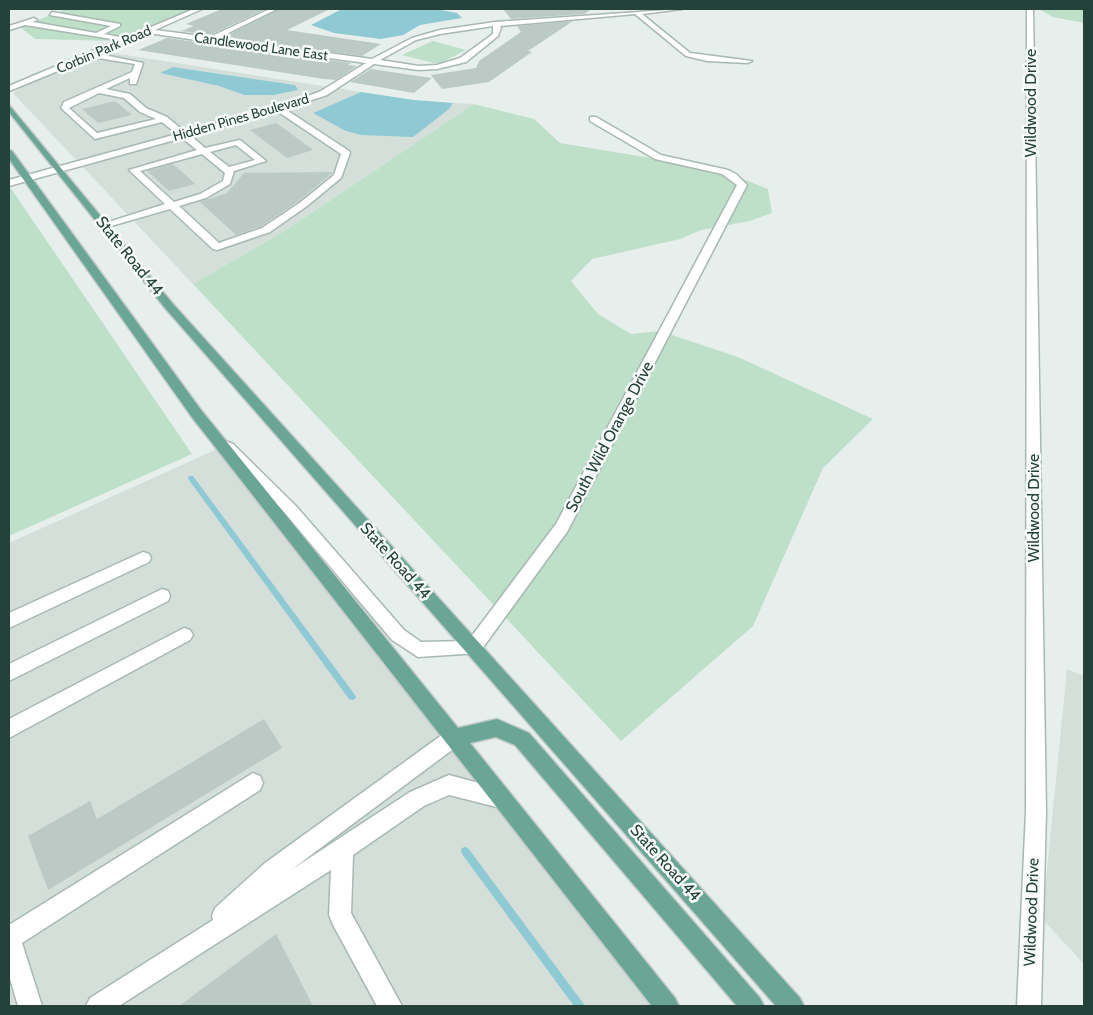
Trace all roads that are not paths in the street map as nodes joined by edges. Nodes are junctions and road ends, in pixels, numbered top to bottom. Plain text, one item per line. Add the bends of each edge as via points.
1 (66, 9) edge
2 (199, 9) edge
3 (274, 9) edge
4 (679, 9) edge
5 (1030, 9) edge
6 (637, 13) junction
7 (52, 14) junction
8 (25, 23) junction
9 (495, 24) junction
10 (9, 28) edge
11 (149, 31) junction
12 (97, 35) junction
13 (128, 40) junction
14 (210, 40) junction
15 (92, 55) junction
16 (748, 61) dead end
17 (372, 62) junction
18 (134, 74) junction
19 (9, 90) edge
20 (98, 90) junction
21 (127, 96) junction
22 (9, 108) edge
23 (279, 109) junction
24 (164, 119) junction
25 (593, 119) dead end
26 (184, 134) junction
27 (205, 150) junction
28 (9, 153) edge
29 (58, 168) junction
30 (228, 170) junction
31 (27, 176) junction
32 (9, 183) edge
33 (172, 205) junction
34 (104, 225) junction
35 (203, 422) junction
36 (143, 558) dead end
37 (162, 596) dead end
38 (9, 622) edge
39 (184, 635) dead end
40 (473, 648) junction
41 (9, 673) edge
42 (9, 728) edge
43 (453, 738) junction
44 (253, 783) dead end
45 (500, 798) junction
46 (343, 850) junction
47 (9, 939) edge
48 (192, 944) junction
49 (13, 966) edge
50 (30, 1006) edge
51 (98, 1006) edge
52 (390, 1006) edge
53 (667, 1006) edge
54 (752, 1006) edge
55 (792, 1006) edge
56 (1029, 1006) edge

1 - 7 street
2 - 11 street, Corbin Park Road
3 - 14 street
4 - 6 street, Hidden Pines Boulevard
5 - 56 street, Wildwood Drive via 1036,812
6 - 9 street, Hidden Pines Boulevard via 549,17
6 - 16 street via 688,55
7 - 8 street
7 - 12 street via 118,25
8 - 10 street
8 - 12 street
9 - 17 street, Hidden Pines Boulevard via 450,30 414,40
9 - 17 street, Candlewood Lane East via 498,28 496,35 453,64 419,68
11 - 13 street, Corbin Park Road
11 - 14 street, Candlewood Lane East
12 - 13 street
13 - 15 street, Corbin Park Road
14 - 17 street, Candlewood Lane East
15 - 18 street via 137,62 139,66
15 - 19 street, Corbin Park Road
17 - 23 street, Hidden Pines Boulevard via 324,93
18 - 20 street
18 - 21 street
20 - 21 street
20 - 24 street via 67,104 65,108 95,136
21 - 24 street via 143,110
22 - 29 main road, State Road 44
23 - 26 street, Hidden Pines Boulevard
23 - 33 street via 346,153 338,176 266,230 217,247
24 - 26 street
25 - 40 street, South Wild Orange Drive via 658,157 733,176 742,185 562,528
26 - 27 street
26 - 29 street, Hidden Pines Boulevard
27 - 30 street
27 - 30 street via 236,142 262,161
27 - 33 street via 134,170
28 - 31 main road
29 - 31 street, Hidden Pines Boulevard
29 - 34 main road, State Road 44
30 - 33 street via 227,182 218,188
31 - 32 street, Hidden Pines Boulevard
31 - 35 main road via 88,266
33 - 34 street
34 - 40 main road, State Road 44 via 244,393
35 - 40 street via 290,510 398,635 418,650
35 - 43 main road
36 - 38 street
37 - 41 street
39 - 42 street
40 - 55 main road, State Road 44
43 - 45 main road
43 - 48 street via 273,871
43 - 54 main road via 497,728 522,739
44 - 47 street
45 - 46 street via 449,785 416,799
45 - 53 main road
46 - 48 street
46 - 52 street via 340,915
47 - 49 street
48 - 51 street
49 - 50 street

